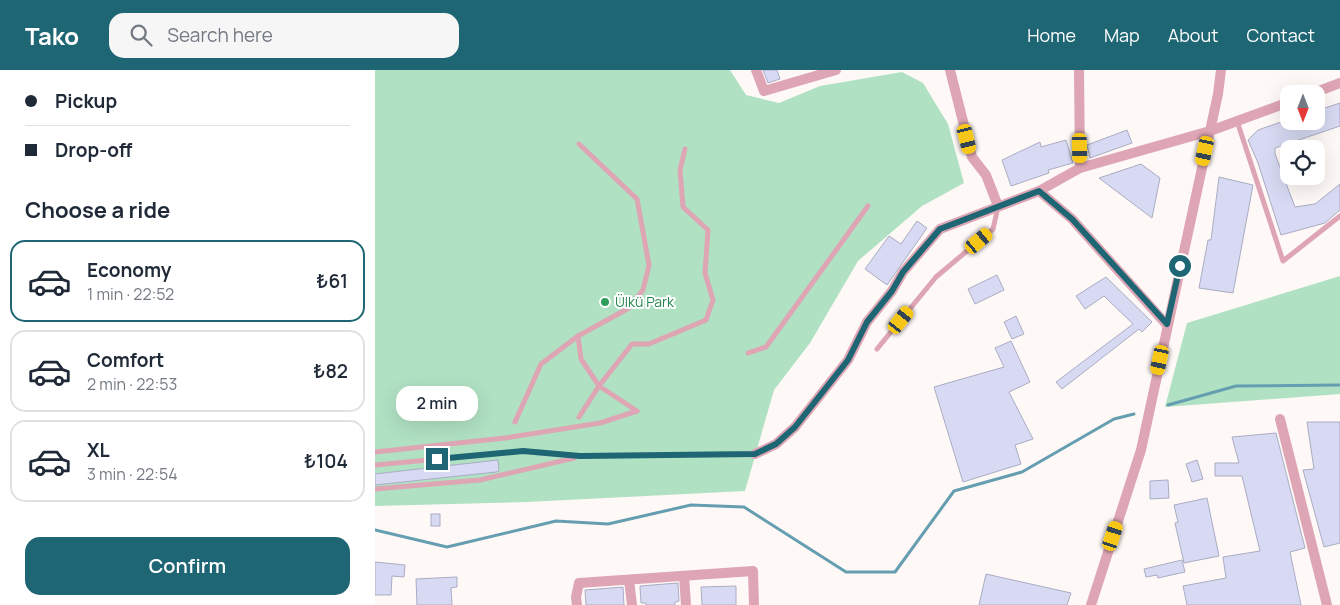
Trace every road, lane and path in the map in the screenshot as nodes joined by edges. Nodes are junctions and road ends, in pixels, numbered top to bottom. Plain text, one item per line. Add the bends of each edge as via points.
1 (756, 70) edge
2 (832, 70) edge
3 (836, 70) edge
4 (949, 70) edge
5 (1079, 70) edge
6 (1221, 70) edge
7 (1340, 83) edge
8 (1325, 89) edge
9 (1280, 105) edge
10 (1237, 121) junction
11 (1210, 131) junction
12 (579, 144) dead end
13 (685, 148) dead end
14 (1080, 168) junction
15 (1039, 191) junction
16 (868, 206) dead end
17 (999, 206) junction
18 (1340, 216) edge
19 (1167, 324) junction
20 (578, 336) junction
21 (877, 349) dead end
22 (748, 353) dead end
23 (599, 386) junction
24 (579, 417) dead end
25 (1279, 418) dead end
26 (515, 422) dead end
27 (376, 452) edge
28 (755, 454) joint
29 (580, 456) junction
30 (377, 465) edge
31 (375, 489) edge
32 (684, 576) junction
33 (629, 580) junction
34 (577, 605) edge
35 (631, 605) edge
36 (686, 605) edge
37 (754, 605) edge
38 (1091, 605) edge
39 (1327, 605) edge

1 - 2 street via 764,91
2 - 3 street
4 - 17 street via 972,157 986,175
5 - 14 street
6 - 11 street
7 - 8 street
9 - 10 street
10 - 11 street
10 - 18 lane via 1283,261
11 - 14 street
11 - 19 street
12 - 20 lane via 637,199 649,265 643,290 629,308
13 - 23 lane via 680,170 683,207 708,230 705,273 713,300 706,320 649,344 632,344
14 - 15 street
15 - 17 street
15 - 19 street via 1072,219
16 - 22 lane via 766,347
17 - 21 lane via 993,229 936,276
17 - 28 street via 940,229 903,272 867,322 848,360 795,427 776,444
19 - 38 street via 1141,450
20 - 23 lane via 581,358
20 - 26 lane via 541,364
23 - 24 lane
23 - 27 lane via 637,411 600,424
25 - 39 street
27 - 30 lane
28 - 29 lane
29 - 30 lane via 523,451
29 - 31 lane via 480,480
32 - 33 street
32 - 36 street
32 - 37 street via 753,571
33 - 34 street via 579,583
33 - 35 street

